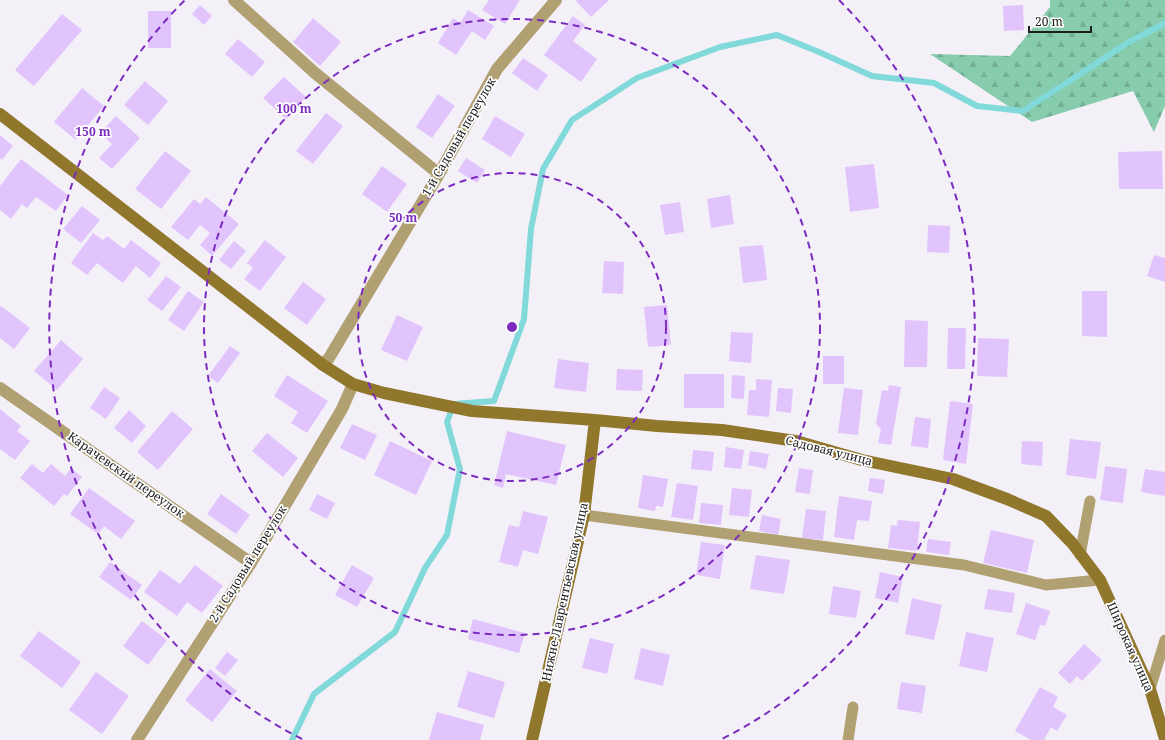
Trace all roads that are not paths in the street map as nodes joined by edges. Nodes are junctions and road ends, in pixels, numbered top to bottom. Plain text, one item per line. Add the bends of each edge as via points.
1 (234, 0) edge
2 (556, 0) edge
3 (0, 114) edge
4 (439, 174) junction
5 (323, 365) junction
6 (354, 384) junction
7 (0, 388) edge
8 (595, 420) junction
9 (1090, 501) dead end
10 (584, 515) junction
11 (1080, 555) junction
12 (251, 562) junction
13 (1100, 580) junction
14 (1165, 640) edge
15 (1150, 689) junction
16 (853, 707) dead end
17 (1165, 739) edge
18 (136, 740) edge
19 (532, 740) edge
20 (848, 740) edge

1 - 4 street via 315,73
2 - 4 street, 1-й Садовый переулок via 497,69
3 - 5 street
4 - 5 street, 1-й Садовый переулок
5 - 6 street
6 - 8 street, Садовая улица via 472,412
6 - 12 street, 2-й Садовый переулок via 342,409
7 - 12 street, Карачевский переулок
8 - 10 street, Нижне-Лаврентьевская улица
8 - 11 street, Садовая улица via 722,430 796,441 862,460 952,479 1046,516
9 - 11 lane
10 - 13 lane via 964,565 1046,585
10 - 19 street, Нижне-Лаврентьевская улица
11 - 13 street, Садовая улица
12 - 18 street, 2-й Садовый переулок
13 - 15 street, Широкая улица
14 - 15 lane
15 - 17 street, Широкая улица
16 - 20 lane

